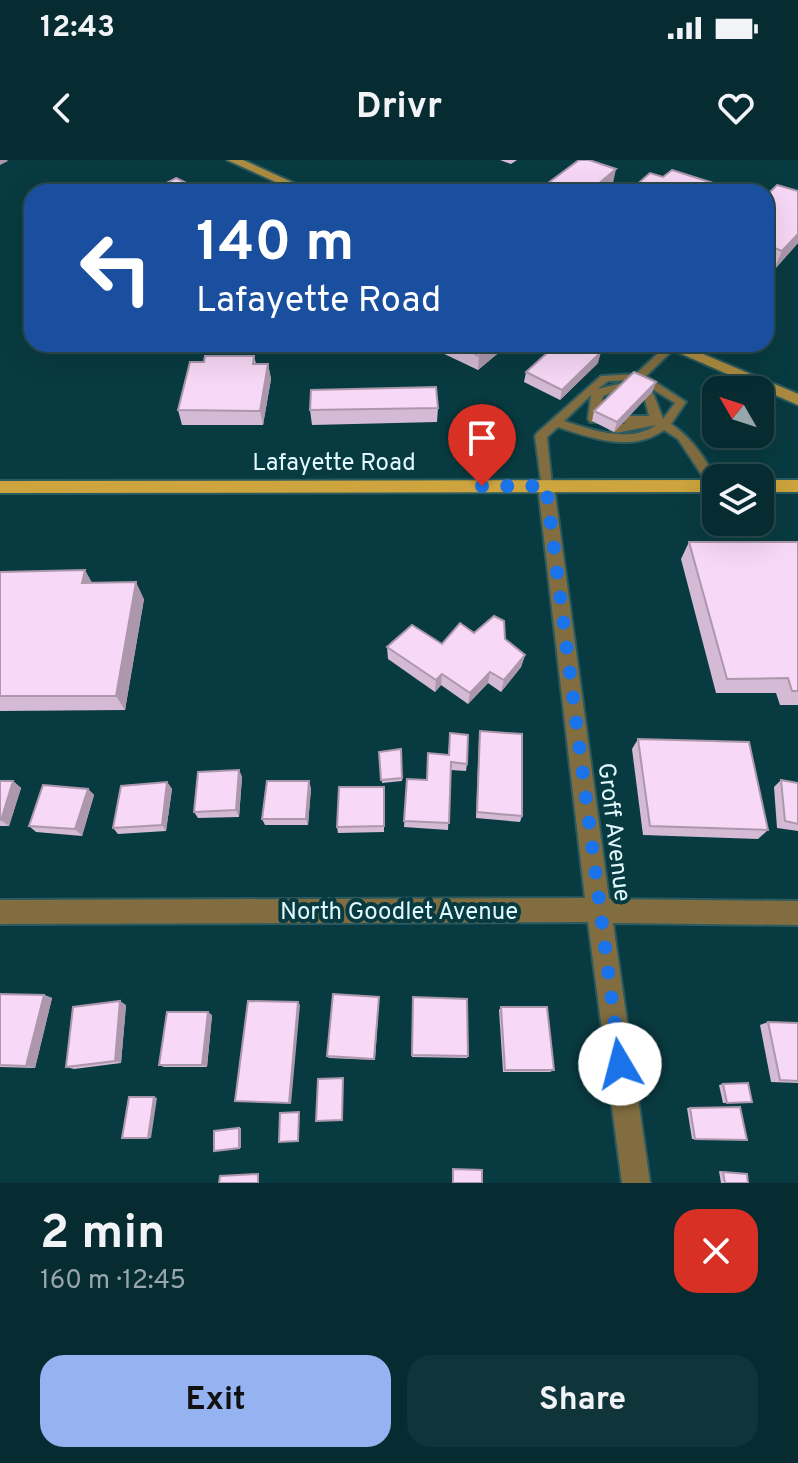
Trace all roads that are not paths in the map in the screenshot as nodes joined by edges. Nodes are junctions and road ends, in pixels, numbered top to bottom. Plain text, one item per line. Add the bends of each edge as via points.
1 (233, 160) edge
2 (289, 184) edge
3 (662, 352) edge
4 (685, 352) edge
5 (639, 377) junction
6 (623, 389) edge
7 (594, 392) junction
8 (645, 400) edge
9 (798, 400) edge
10 (604, 409) edge
11 (594, 419) edge
12 (626, 419) edge
13 (556, 422) junction
14 (660, 423) junction
15 (616, 429) edge
16 (702, 465) edge
17 (546, 486) junction
18 (702, 486) edge
19 (774, 486) edge
20 (798, 486) edge
21 (0, 487) edge
22 (598, 911) junction
23 (0, 912) edge
24 (798, 913) edge
25 (636, 1183) edge

1 - 2 main road
3 - 5 lane
4 - 9 main road
5 - 7 lane via 605,378
5 - 14 lane via 681,402
6 - 7 lane
7 - 10 lane
7 - 11 lane
7 - 13 lane
8 - 14 lane
12 - 14 lane
13 - 14 lane via 604,438 643,435
13 - 17 lane via 541,436
14 - 15 lane
14 - 16 lane via 682,436
17 - 18 main road, Lafayette Road
17 - 21 main road, Lafayette Road
17 - 22 street, Groff Avenue
19 - 20 main road
22 - 23 street, North Goodlet Avenue
22 - 24 street, North Goodlet Avenue
22 - 25 street, Groff Avenue

